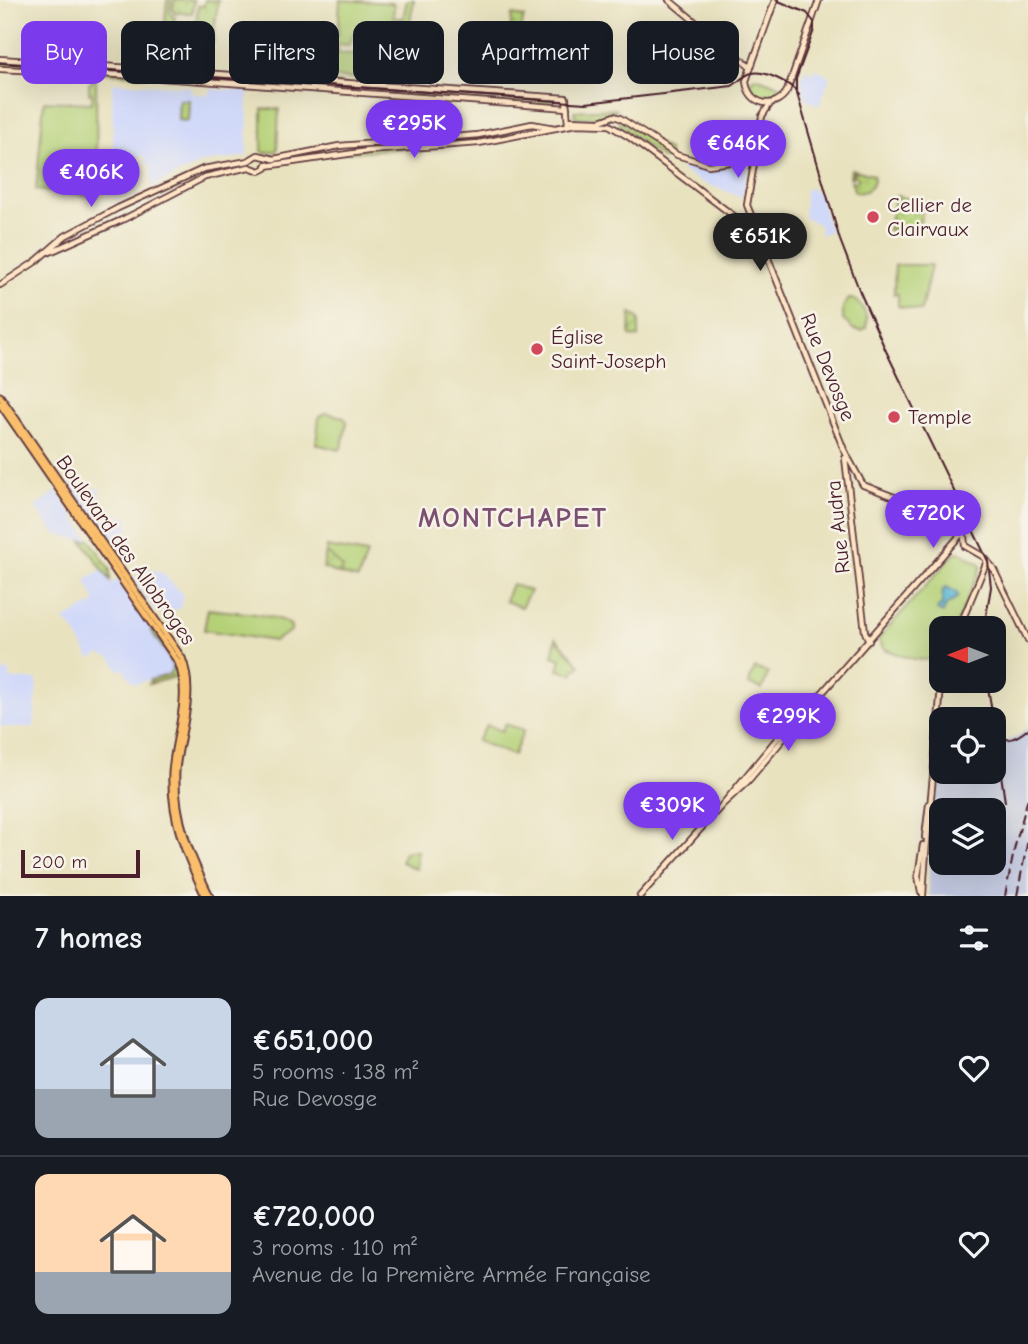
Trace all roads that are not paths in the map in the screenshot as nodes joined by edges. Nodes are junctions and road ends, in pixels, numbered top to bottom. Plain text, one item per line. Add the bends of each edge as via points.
1 (669, 0) edge
2 (819, 0) edge
3 (773, 1) edge
4 (0, 59) edge
5 (750, 68) junction
6 (0, 69) edge
7 (757, 101) junction
8 (770, 104) junction
9 (566, 108) junction
10 (762, 116) junction
11 (611, 118) junction
12 (568, 122) junction
13 (596, 122) junction
14 (609, 125) junction
15 (555, 128) junction
16 (264, 157) junction
17 (754, 159) junction
18 (252, 160) junction
19 (266, 166) junction
20 (253, 167) junction
21 (759, 236) junction
22 (47, 253) junction
23 (0, 285) edge
24 (0, 396) edge
25 (0, 404) edge
26 (844, 450) junction
27 (860, 483) junction
28 (849, 486) junction
29 (963, 531) junction
30 (954, 544) junction
31 (965, 546) junction
32 (987, 561) junction
33 (964, 616) edge
34 (1028, 640) edge
35 (869, 641) junction
36 (940, 693) edge
37 (794, 724) junction
38 (782, 735) junction
39 (748, 781) junction
40 (723, 804) junction
41 (205, 896) edge
42 (210, 896) edge
43 (640, 896) edge
44 (923, 896) edge

1 - 5 main road
2 - 8 main road via 788,92
3 - 5 main road
4 - 9 main road via 566,98
5 - 7 main road via 747,87
6 - 9 main road
7 - 8 main road
7 - 10 main road
8 - 10 main road
9 - 12 main road
10 - 17 main road, Rue Devosge
11 - 13 main road
11 - 14 main road
11 - 17 main road via 620,118 677,155 697,162
12 - 13 main road
12 - 15 main road
13 - 14 main road
14 - 21 main road
15 - 16 main road via 532,124 478,135
15 - 19 main road via 479,143 368,151
16 - 18 main road
16 - 19 main road
17 - 21 main road, Rue Devosge via 747,205
18 - 20 main road
18 - 22 main road via 194,173 65,236
19 - 20 main road via 260,171
20 - 22 main road via 205,177
21 - 26 main road, Rue Devosge
22 - 23 main road
24 - 42 main road, Boulevard des Allobroges via 182,658 188,695 177,763 178,811 188,848
25 - 41 main road, Boulevard des Allobroges via 178,662 184,691 172,771 173,812 183,850
26 - 27 main road, Rue Devosge
26 - 28 main road, Rue Audra
27 - 28 main road
27 - 29 main road via 961,523
28 - 35 main road, Rue Audra
29 - 30 main road
29 - 31 main road
30 - 31 main road
30 - 35 main road
31 - 32 main road
32 - 33 main road
32 - 34 main road
35 - 37 main road
36 - 44 main road
37 - 38 main road
37 - 39 main road
38 - 39 main road
38 - 40 main road
39 - 40 main road
40 - 43 main road

